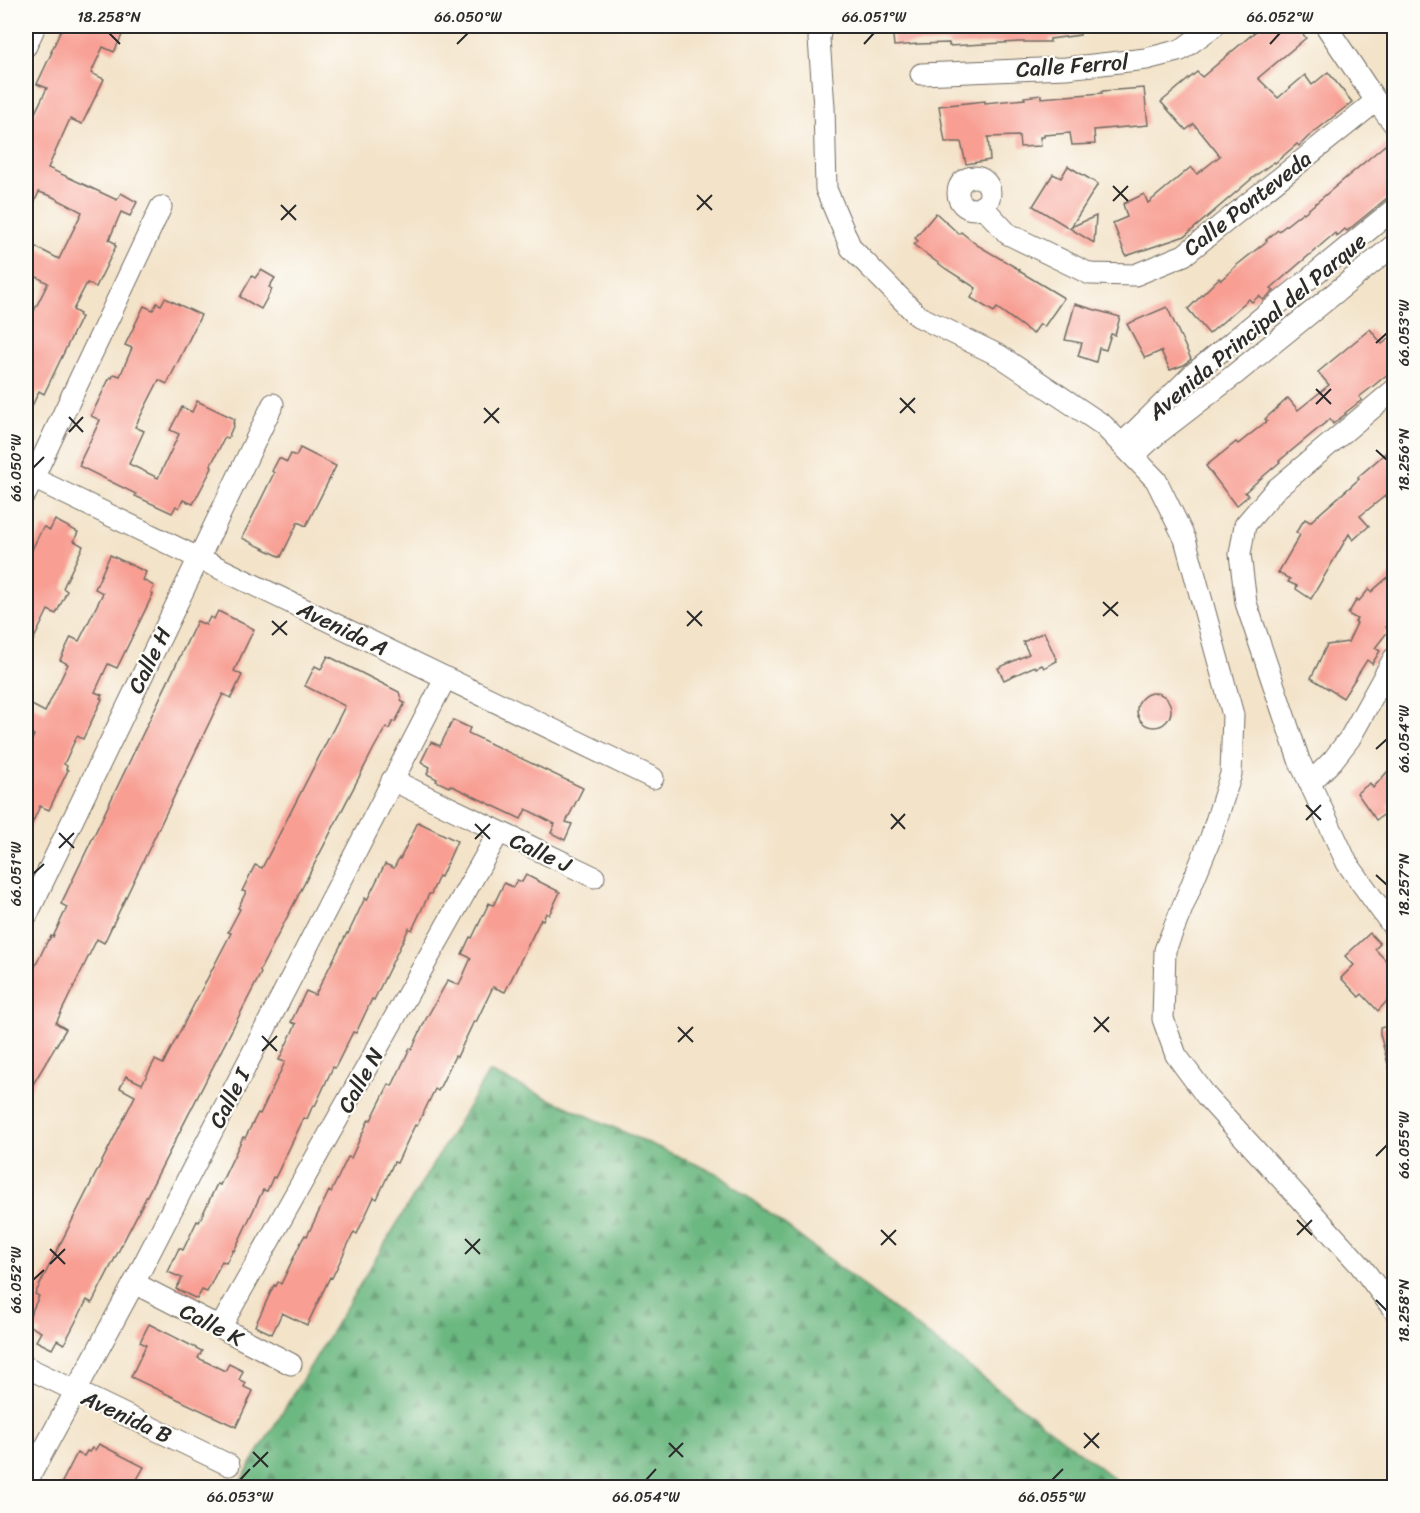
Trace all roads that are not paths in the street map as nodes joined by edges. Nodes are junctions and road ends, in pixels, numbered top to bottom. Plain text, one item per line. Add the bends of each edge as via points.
1 (34, 26) edge
2 (821, 26) edge
3 (1214, 26) edge
4 (1326, 26) edge
5 (26, 46) edge
6 (921, 74) dead end
7 (1376, 101) junction
8 (1395, 124) edge
9 (982, 206) dead end
10 (161, 207) dead end
11 (1395, 209) edge
12 (1395, 245) edge
13 (1395, 390) edge
14 (273, 404) dead end
15 (1127, 450) junction
16 (29, 486) edge
17 (199, 558) junction
18 (1395, 658) edge
19 (445, 679) junction
20 (653, 778) dead end
21 (392, 780) junction
22 (1310, 783) junction
23 (499, 832) junction
24 (594, 877) dead end
25 (26, 917) edge
26 (1395, 928) edge
27 (134, 1283) junction
28 (1395, 1310) edge
29 (220, 1328) junction
30 (291, 1364) dead end
31 (26, 1367) edge
32 (75, 1392) junction
33 (229, 1465) dead end
34 (26, 1483) edge

1 - 5 street
2 - 15 street via 826,189 851,248 918,316 1000,356 1103,425
3 - 6 street, Calle Ferrol via 1181,50 1146,59 1066,68
4 - 7 street
7 - 8 street
7 - 9 street, Calle Ponteveda via 1184,255 1136,275 1090,274 1008,234
10 - 16 street
11 - 15 street, Avenida Principal del Parque via 1193,374
12 - 15 street, Avenida Principal del Parque via 1156,435
13 - 22 street via 1275,490 1245,525 1240,554 1246,603
14 - 17 street, Calle H
15 - 28 street via 1156,480 1185,539 1233,715 1231,774 1211,837 1165,950 1163,1019 1176,1055 1207,1097 1360,1265
16 - 17 street, Avenida A
17 - 19 street, Avenida A
17 - 25 street, Calle H
18 - 22 street via 1350,738
19 - 20 street, Avenida A
19 - 21 street, Calle I
21 - 23 street, Calle J
21 - 27 street, Calle I
22 - 26 street via 1347,863
23 - 24 street, Calle J
23 - 29 street, Calle N
27 - 29 street, Calle K
27 - 32 street, Calle I
29 - 30 street, Calle K
31 - 32 street, Avenida B
32 - 33 street, Avenida B
32 - 34 street, Calle I

